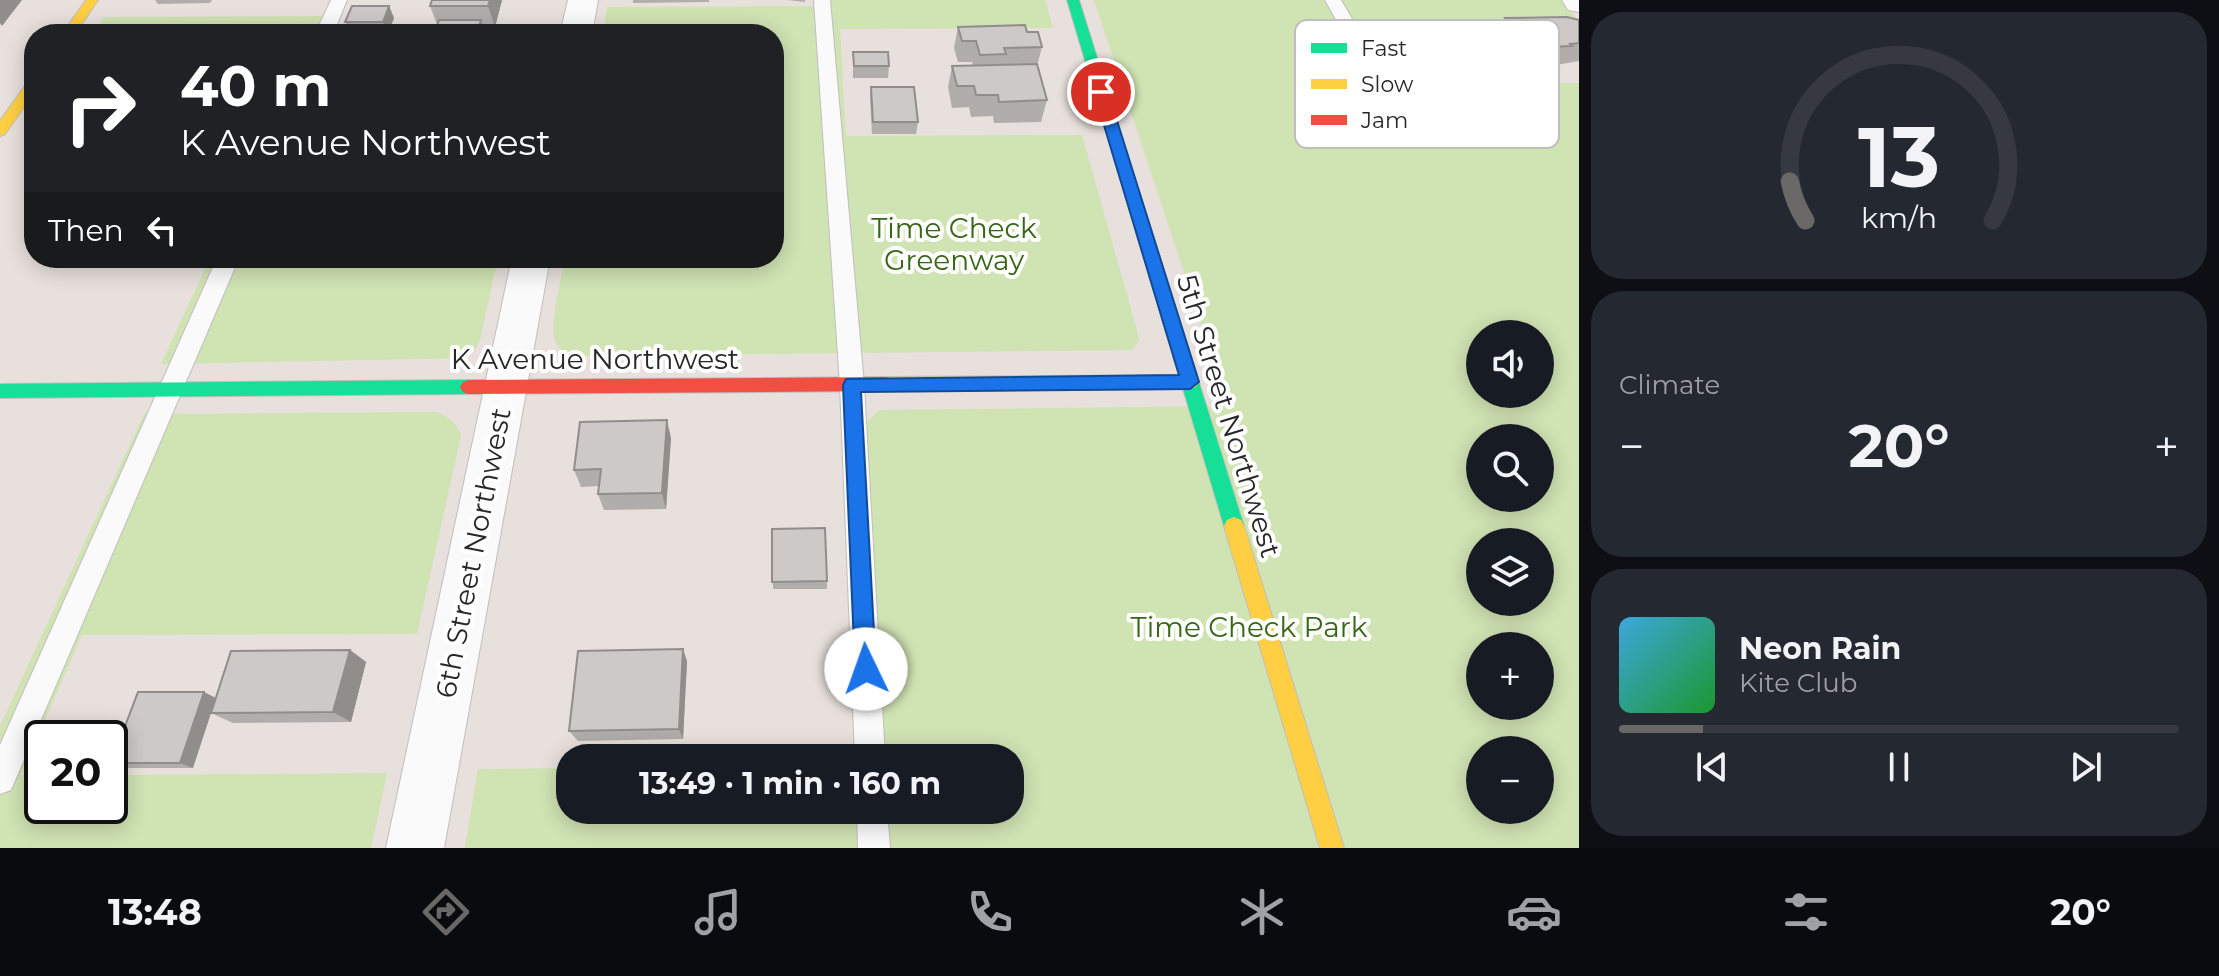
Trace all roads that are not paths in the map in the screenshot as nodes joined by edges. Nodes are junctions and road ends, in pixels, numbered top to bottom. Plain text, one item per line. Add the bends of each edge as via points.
1 (92, 0) edge
2 (339, 0) edge
3 (583, 0) edge
4 (822, 0) edge
5 (1073, 0) edge
6 (1333, 0) edge
7 (1344, 20) edge
8 (75, 24) edge
9 (328, 24) edge
10 (578, 24) edge
11 (24, 97) edge
12 (0, 131) edge
13 (224, 268) edge
14 (529, 268) edge
15 (1190, 382) junction
16 (852, 385) junction
17 (506, 387) junction
18 (171, 390) junction
19 (0, 391) edge
20 (869, 744) edge
21 (0, 779) edge
22 (873, 824) edge
23 (415, 848) edge
24 (874, 848) edge
25 (1332, 848) edge

1 - 8 street
2 - 9 lane
3 - 10 street
4 - 16 lane
5 - 15 street, 5th Street Northwest
6 - 7 lane
11 - 12 street
13 - 18 lane
14 - 17 street, 6th Street Northwest
15 - 16 street, K Avenue Northwest
15 - 25 street, 5th Street Northwest
16 - 17 street, K Avenue Northwest
16 - 20 lane
17 - 18 street, K Avenue Northwest
17 - 23 street, 6th Street Northwest
18 - 19 street, K Avenue Northwest
18 - 21 lane
22 - 24 lane

